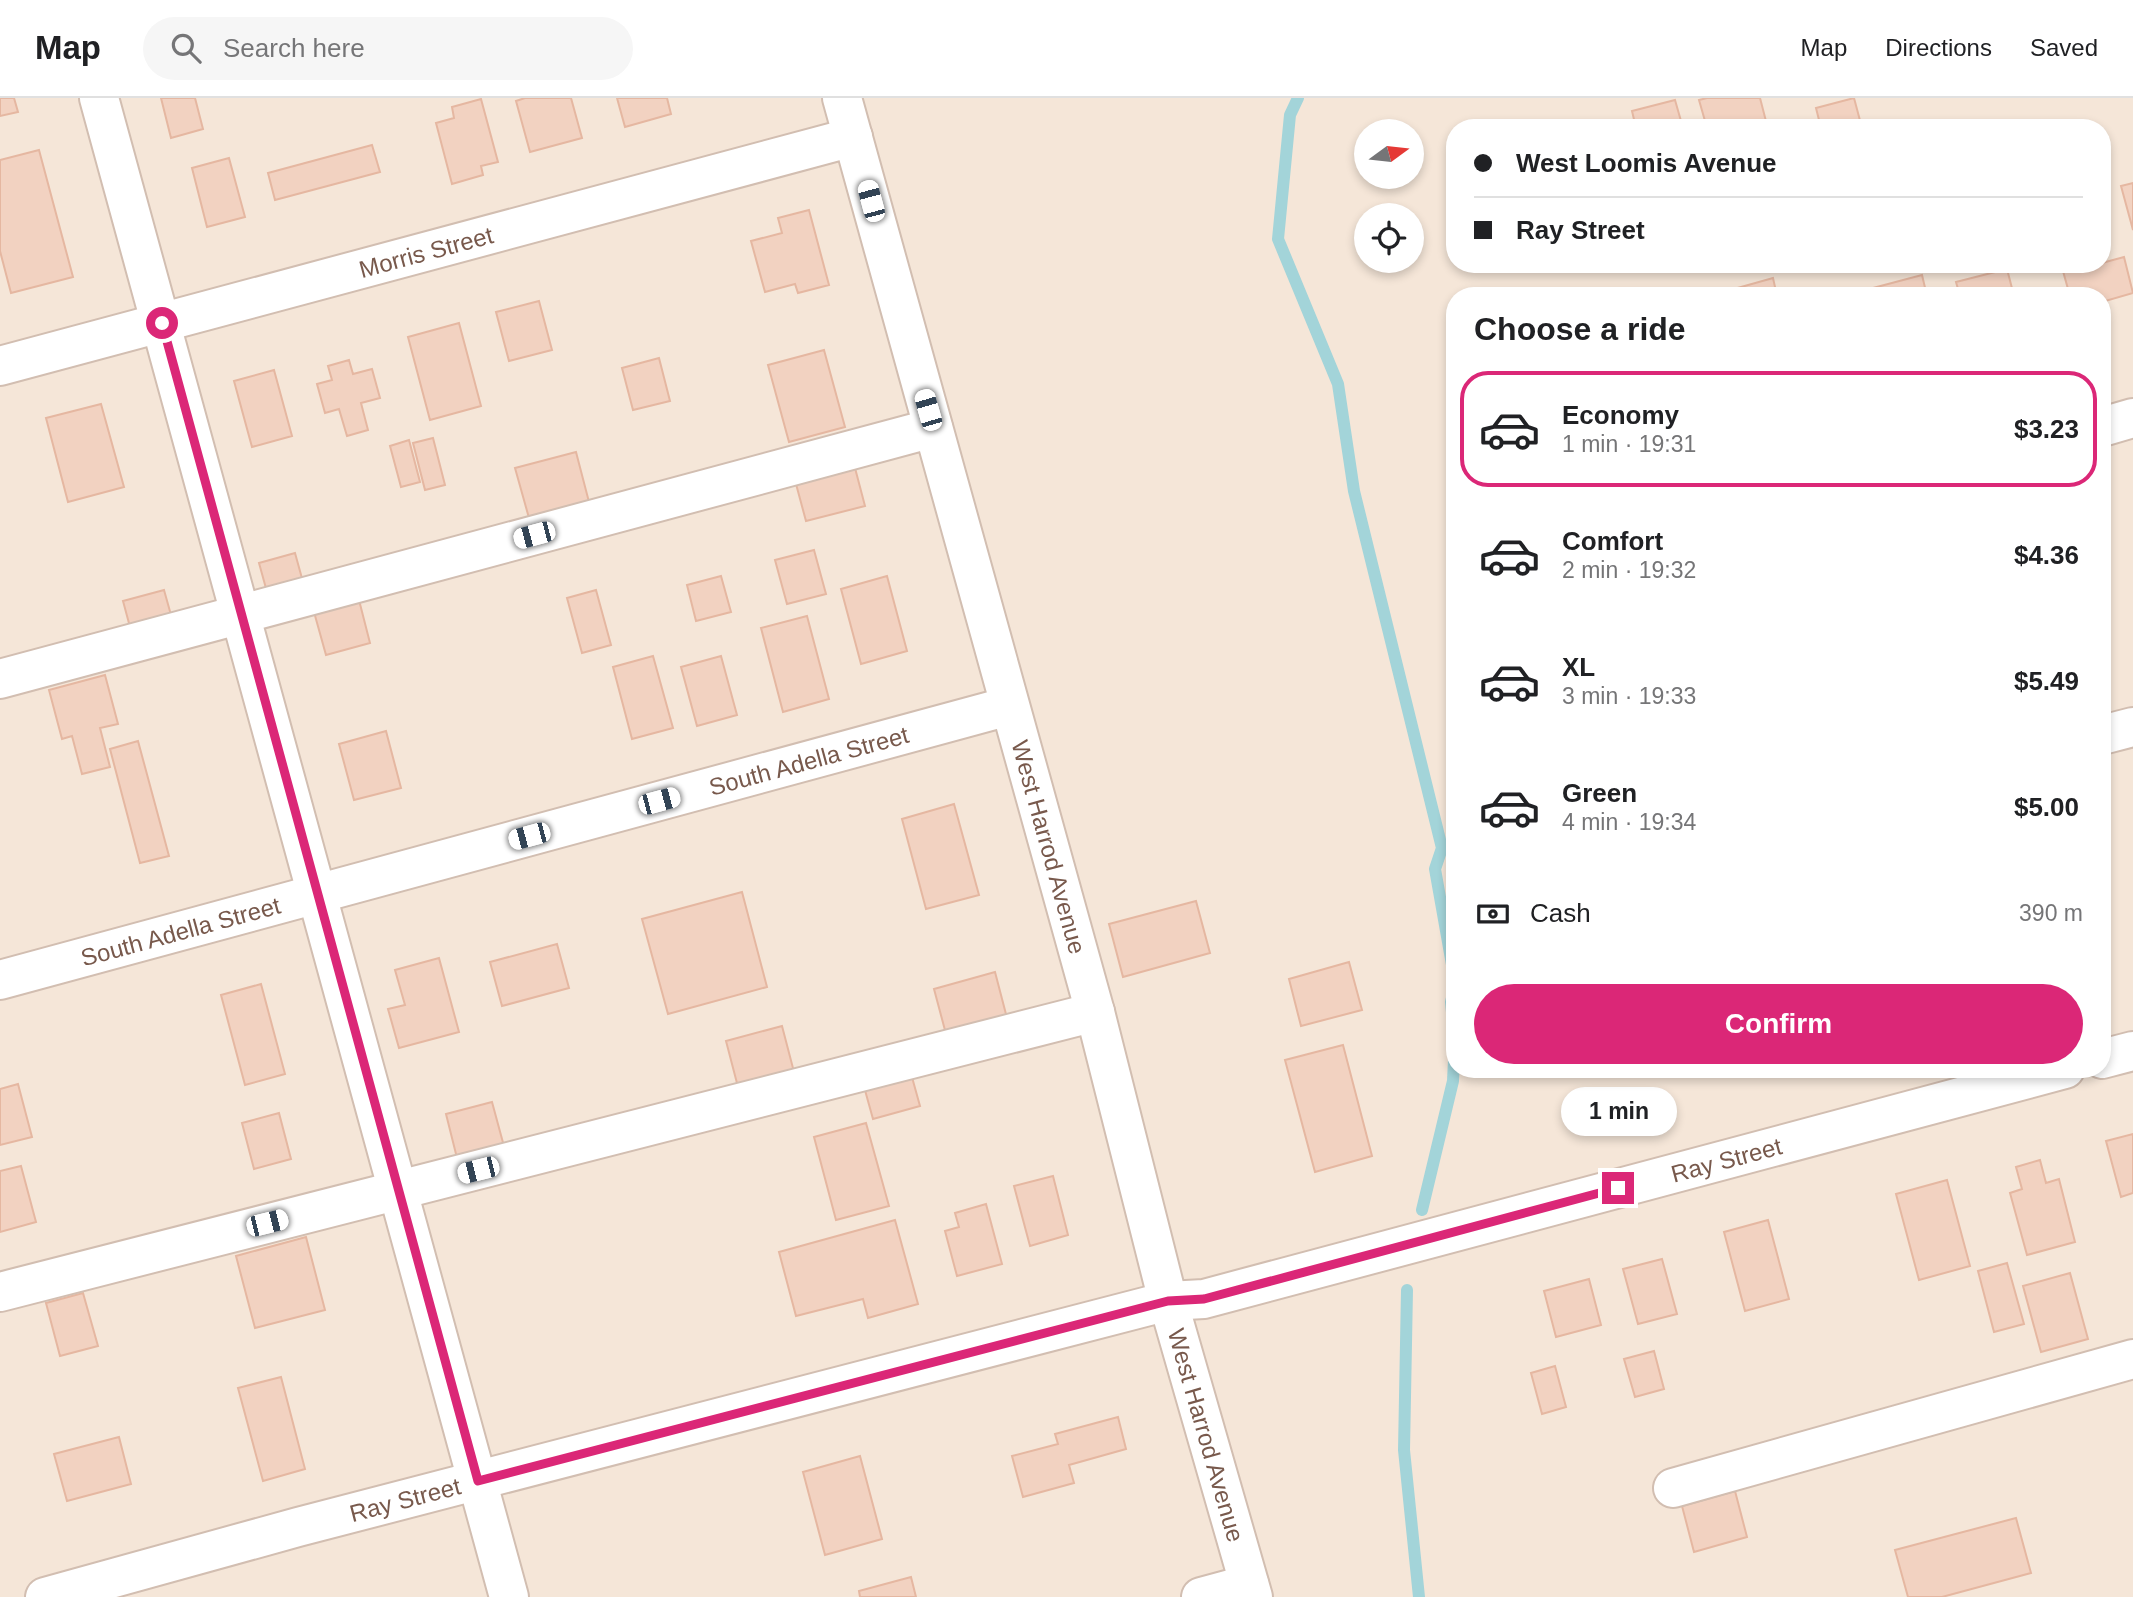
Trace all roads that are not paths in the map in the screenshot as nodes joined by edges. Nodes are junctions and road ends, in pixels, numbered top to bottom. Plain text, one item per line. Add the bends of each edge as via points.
1 (99, 98) edge
2 (842, 98) edge
3 (853, 137) junction
4 (162, 323) junction
5 (0, 366) edge
6 (2133, 418) edge
7 (2111, 424) edge
8 (933, 428) junction
9 (241, 614) junction
10 (0, 679) edge
11 (1009, 706) junction
12 (2133, 727) edge
13 (2111, 733) edge
14 (318, 894) junction
15 (0, 980) edge
16 (1095, 1012) junction
17 (2133, 1051) edge
18 (2111, 1057) edge
19 (2031, 1078) edge
20 (399, 1190) junction
21 (0, 1292) edge
22 (1168, 1301) junction
23 (2133, 1359) edge
24 (478, 1481) junction
25 (1673, 1488) dead end
26 (1251, 1590) edge
27 (45, 1597) edge
28 (509, 1597) edge
29 (1201, 1597) edge

1 - 4 street
2 - 3 street, West Harrod Avenue
3 - 4 street, Morris Street
3 - 8 street, West Harrod Avenue
4 - 5 street, Morris Street
4 - 9 street
6 - 7 street
8 - 9 street
8 - 11 street, West Harrod Avenue
9 - 10 street
9 - 14 street
11 - 14 street, South Adella Street
11 - 16 street, West Harrod Avenue
12 - 13 street
14 - 15 street, South Adella Street
14 - 20 street
16 - 20 street
16 - 22 street, West Harrod Avenue
17 - 18 street
19 - 22 street, Ray Street via 1204,1299
20 - 21 street
20 - 24 street
22 - 24 street, Ray Street
22 - 26 street, West Harrod Avenue
23 - 25 street
24 - 27 street, Ray Street
24 - 28 street
26 - 29 street

